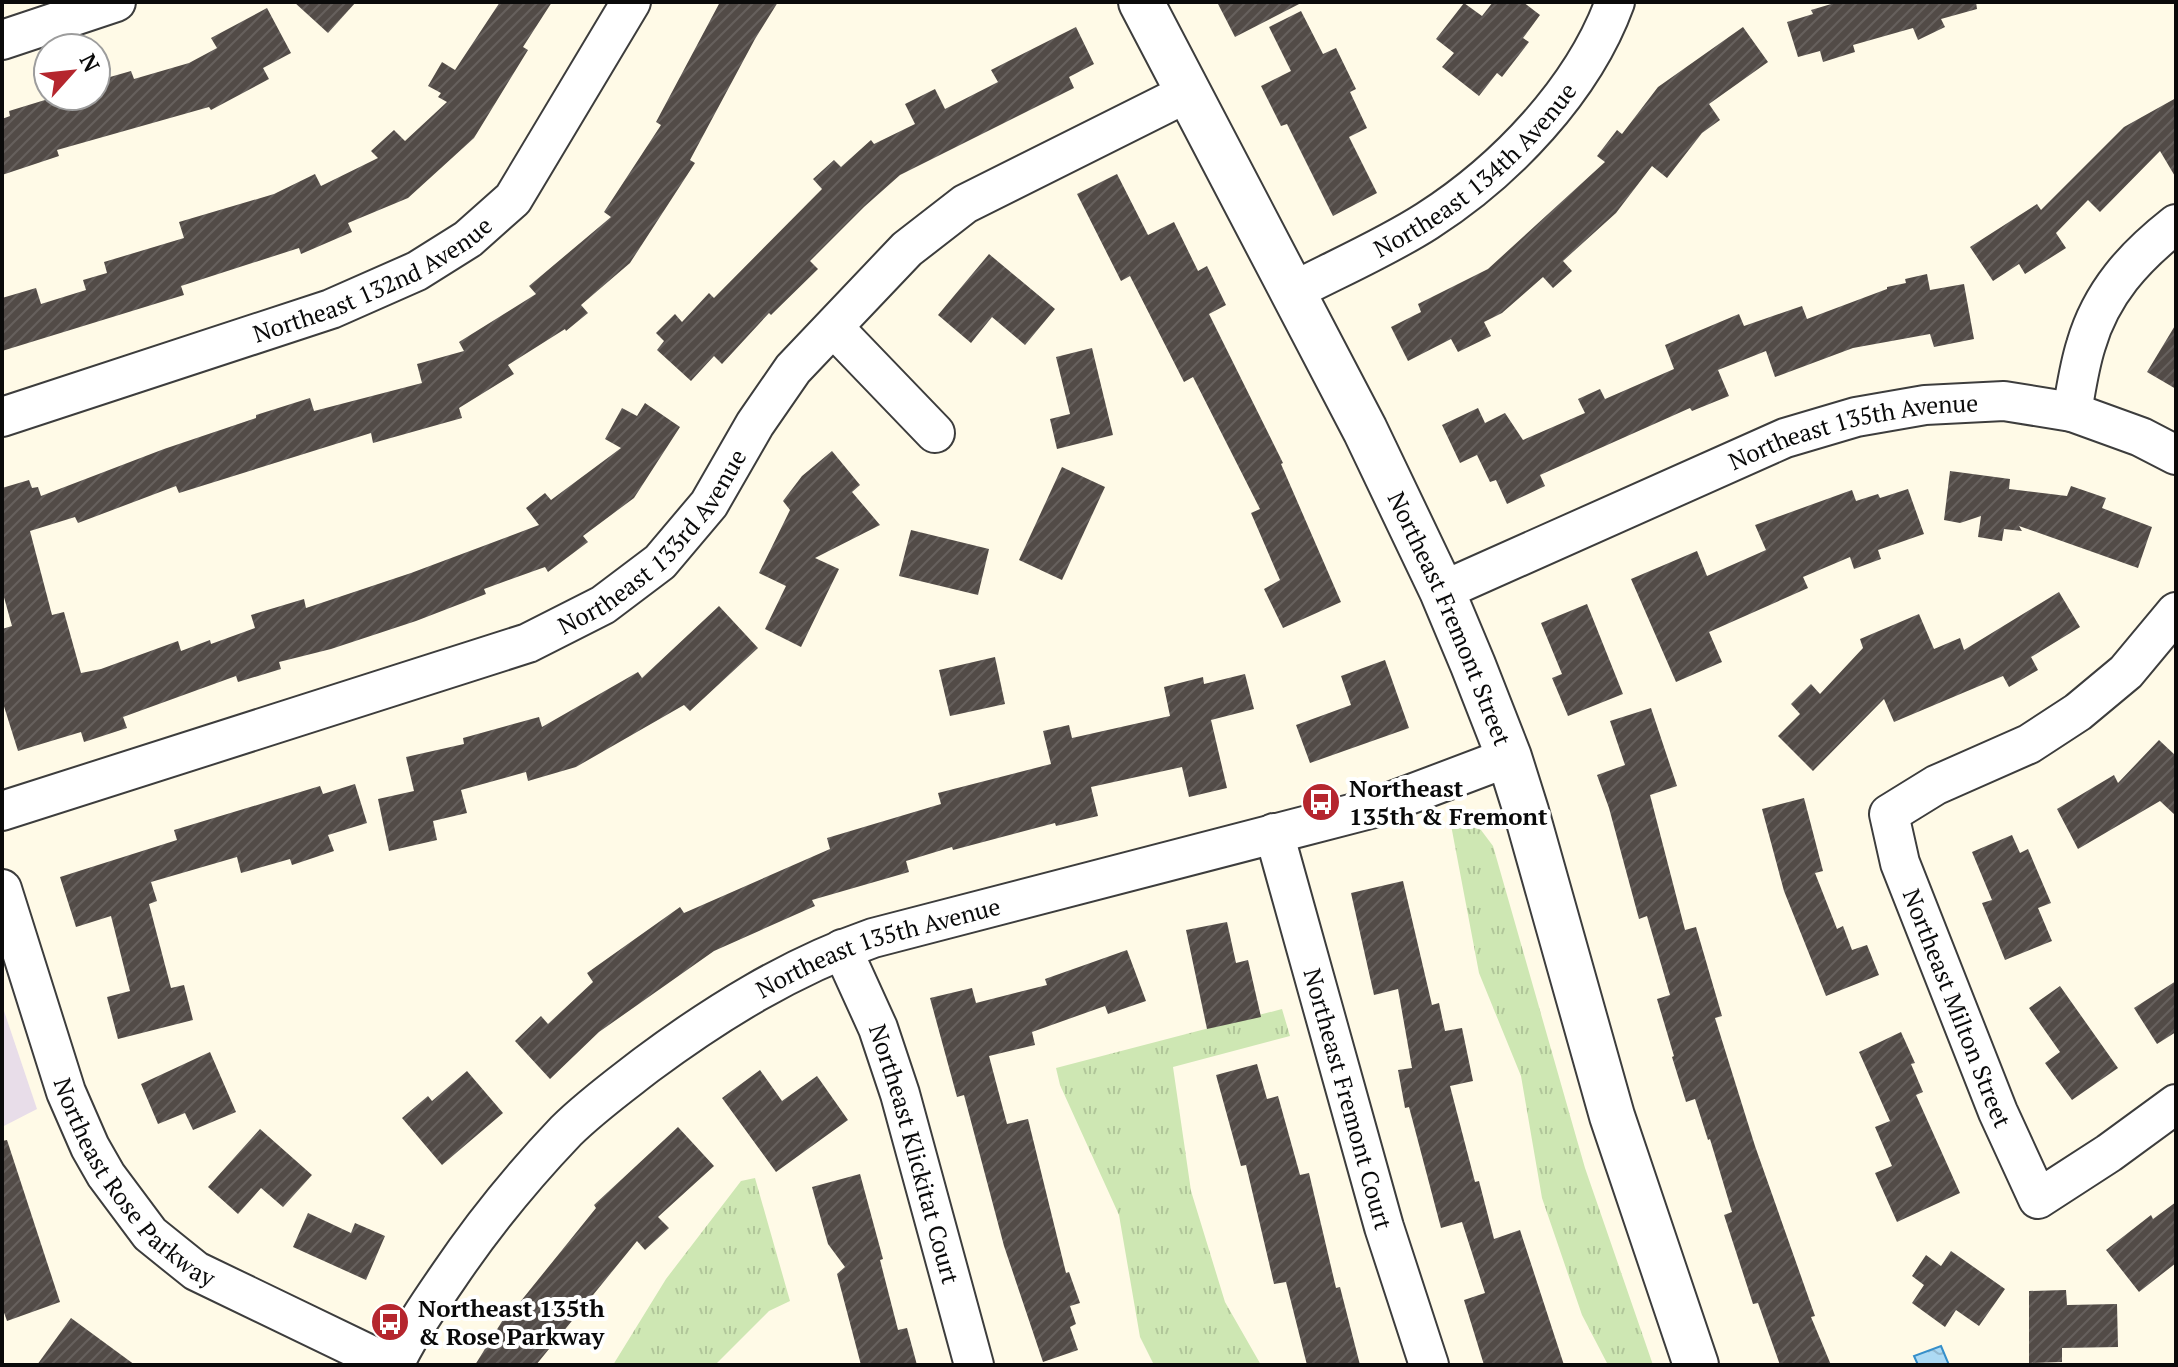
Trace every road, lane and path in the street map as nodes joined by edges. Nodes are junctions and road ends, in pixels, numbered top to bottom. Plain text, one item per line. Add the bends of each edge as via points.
1 (116, 2) edge
2 (631, 2) edge
3 (1141, 2) edge
4 (1615, 2) edge
5 (2, 40) edge
6 (1189, 92) junction
7 (2176, 224) edge
8 (1292, 292) junction
9 (834, 328) junction
10 (2072, 412) junction
11 (2, 417) edge
12 (935, 433) dead end
13 (2176, 455) edge
14 (1442, 591) junction
15 (2176, 612) edge
16 (1509, 757) junction
17 (2, 811) edge
18 (1274, 833) junction
19 (2, 889) edge
20 (842, 949) junction
21 (2176, 1104) edge
22 (392, 1365) edge
23 (974, 1365) edge
24 (1429, 1365) edge
25 (1696, 1365) edge

1 - 5 street
2 - 11 street, Northeast 132nd Avenue via 513,199 468,239 417,271 331,309
3 - 6 street, Northeast Fremont Street
4 - 8 street, Northeast 134th Avenue via 1558,103 1485,178 1426,221
6 - 8 street, Northeast Fremont Street
6 - 9 street, Northeast 133rd Avenue via 965,204 907,249
7 - 10 street via 2139,253 2105,300 2086,344
8 - 14 street, Northeast Fremont Street
9 - 12 street
9 - 17 street, Northeast 133rd Avenue via 793,369 709,504 660,562 603,605 528,643
10 - 13 street, Northeast 135th Avenue
10 - 14 street, Northeast 135th Avenue via 2004,401 1925,405 1856,417 1785,438
14 - 16 street, Northeast Fremont Street
15 - 21 street, Northeast Milton Street via 2126,672 2078,712 2029,744 1936,785 1889,814 1906,878 2038,1199
16 - 18 street, Northeast 135th Avenue via 1374,808
16 - 25 street, Northeast Fremont Street via 1612,1116
18 - 20 street, Northeast 135th Avenue
18 - 24 street, Northeast Fremont Court via 1384,1227
19 - 22 street, Northeast Rose Parkway via 66,1092 106,1175 150,1234 196,1271
20 - 22 street, Northeast 135th Avenue via 701,1025 568,1128 468,1248
20 - 23 street, Northeast Klickitat Court via 878,1028 900,1094

